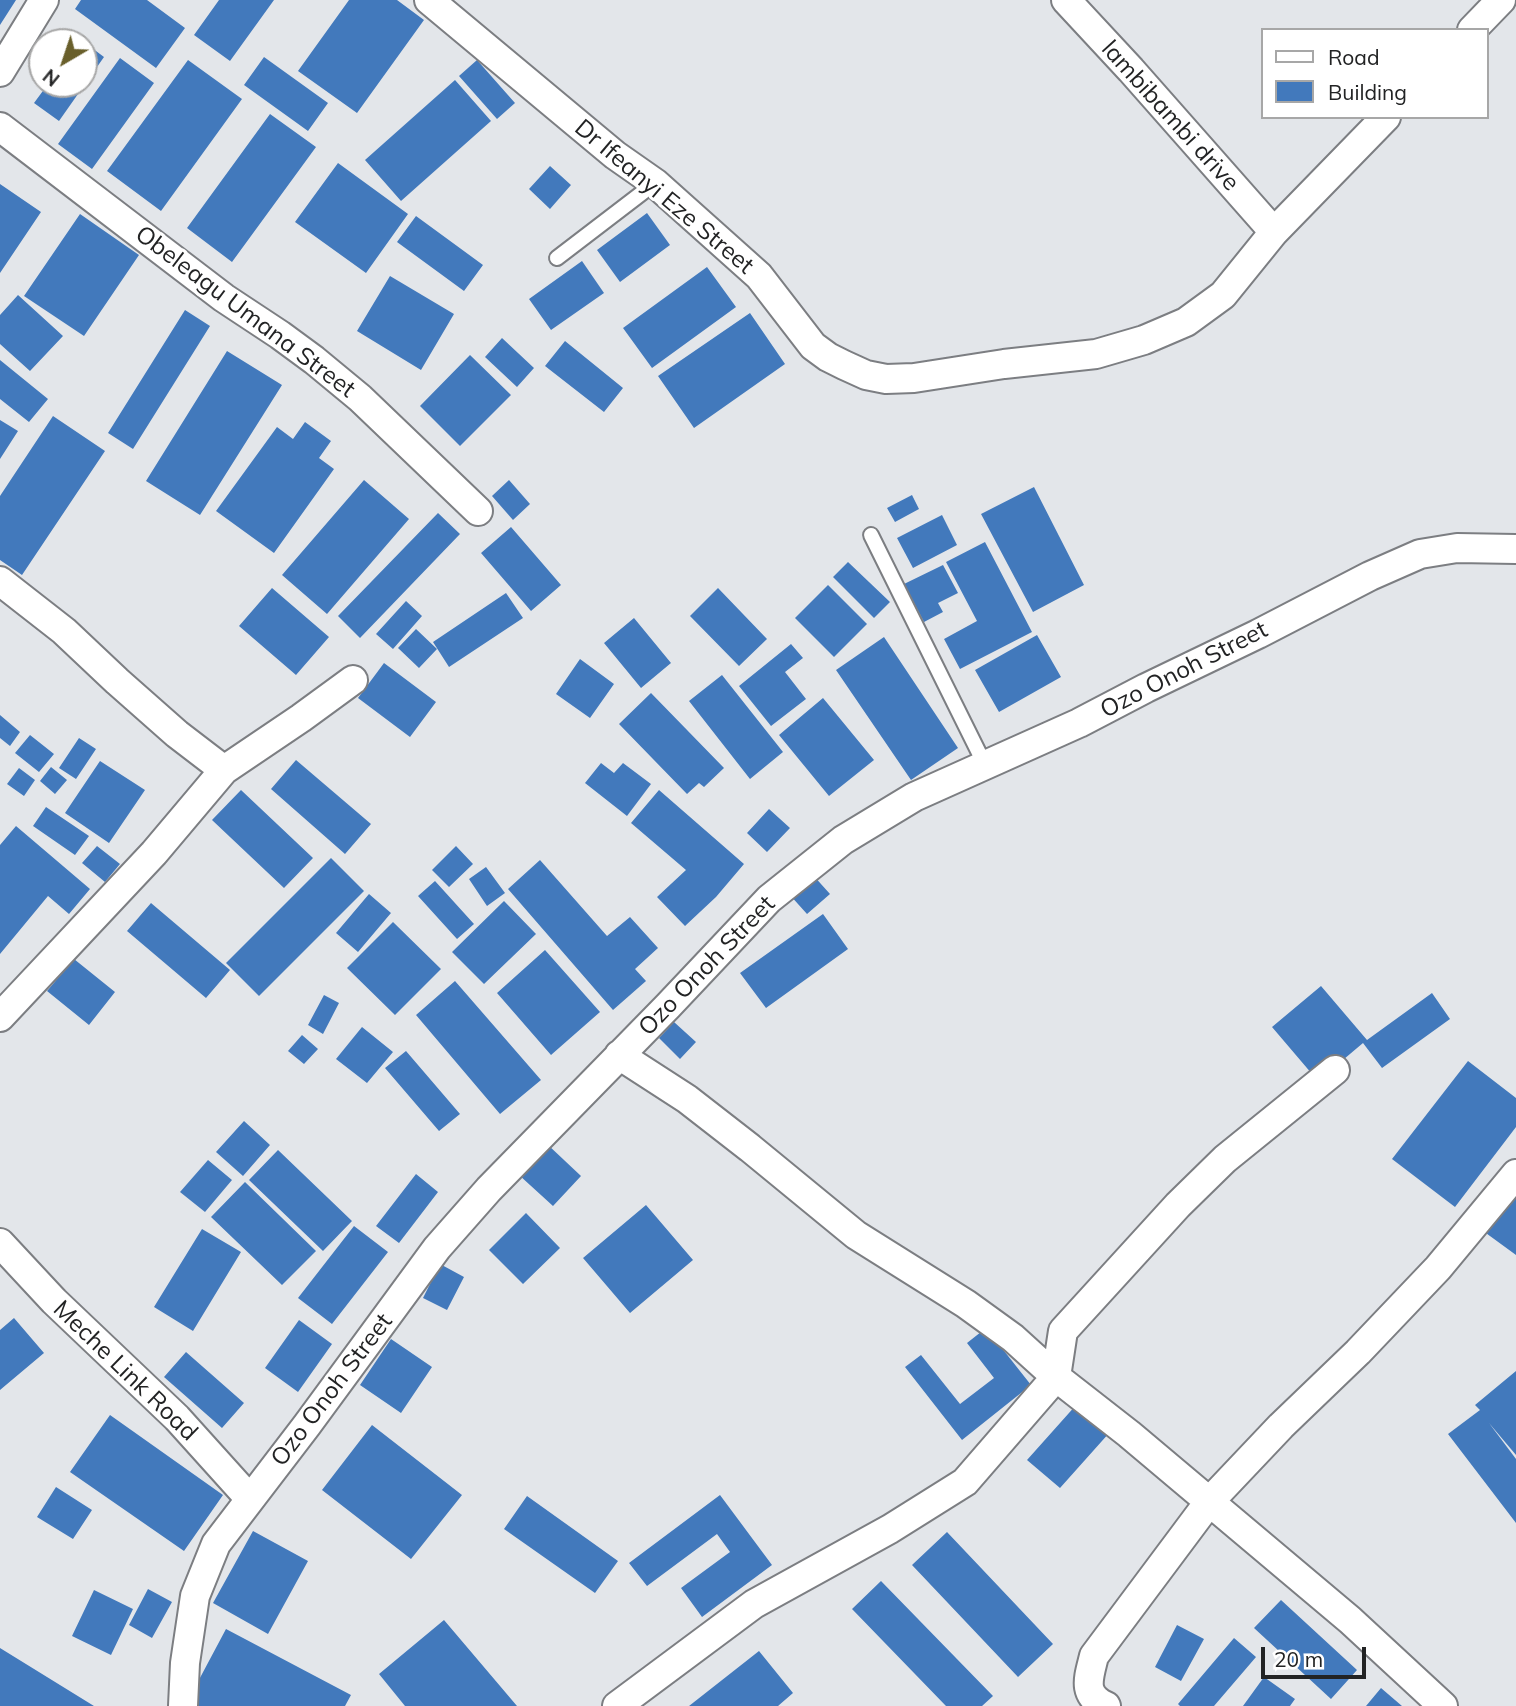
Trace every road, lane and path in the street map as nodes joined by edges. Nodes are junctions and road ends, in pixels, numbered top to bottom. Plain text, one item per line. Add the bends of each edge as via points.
1 (44, 0) edge
2 (429, 0) edge
3 (1066, 0) edge
4 (1501, 0) edge
5 (1474, 28) edge
6 (0, 72) edge
7 (1384, 119) edge
8 (0, 127) edge
9 (655, 183) junction
10 (1274, 232) junction
11 (557, 258) dead end
12 (478, 511) dead end
13 (871, 535) dead end
14 (1516, 549) edge
15 (0, 581) edge
16 (353, 680) dead end
17 (985, 765) junction
18 (224, 769) junction
19 (0, 1017) edge
20 (619, 1055) junction
21 (1335, 1070) dead end
22 (1516, 1174) edge
23 (0, 1244) edge
24 (1056, 1377) junction
25 (250, 1499) junction
26 (1209, 1502) junction
27 (183, 1706) edge
28 (617, 1706) edge
29 (1106, 1706) edge
30 (1443, 1706) edge

1 - 6 street
2 - 9 street, Dr Ifeanyi Eze Street
3 - 10 street, lambibambi drive
4 - 5 street
7 - 10 street, Dr Ifeanyi Eze Street
8 - 12 street, Obeleagu Umana Street via 215,291 314,360
9 - 10 street, Dr Ifeanyi Eze Street via 759,276 813,346 844,365 886,379 1096,354 1144,340 1186,323 1223,295
9 - 11 lane
13 - 17 lane
14 - 17 street, Ozo Onoh Street via 1457,548 1420,554
15 - 18 street
16 - 18 street
17 - 20 street, Ozo Onoh Street via 914,797 807,868 769,899
18 - 19 street via 154,853
20 - 24 street via 687,1099 856,1235 1013,1338
20 - 25 street, Ozo Onoh Street via 437,1248
21 - 24 street via 1225,1159 1072,1321 1063,1331
22 - 26 street via 1438,1268
23 - 25 street, Meche Link Road via 177,1418
24 - 26 street
24 - 28 street via 965,1482 754,1604
25 - 27 street, Ozo Onoh Street via 216,1544 195,1596
26 - 29 street via 1094,1656 1090,1693
26 - 30 street via 1350,1620

